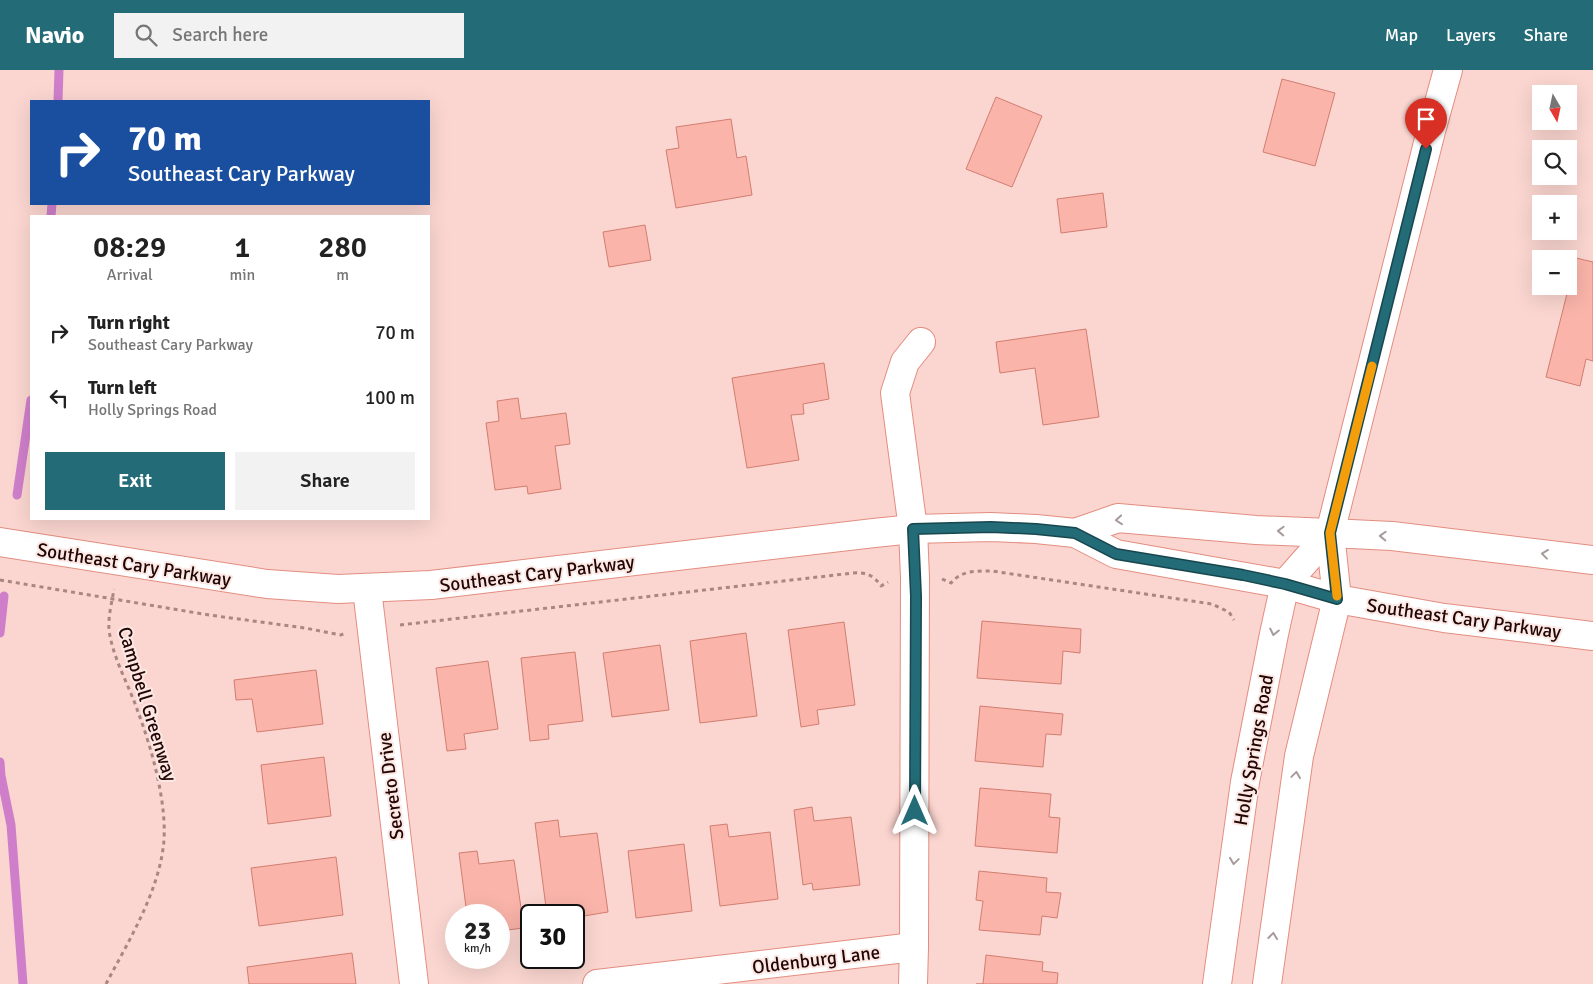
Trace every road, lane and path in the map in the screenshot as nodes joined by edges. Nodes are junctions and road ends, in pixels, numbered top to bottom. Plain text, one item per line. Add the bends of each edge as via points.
1 (1448, 70) edge
2 (921, 342) dead end
3 (913, 529) junction
4 (1075, 533) junction
5 (1330, 533) junction
6 (0, 542) edge
7 (1593, 560) edge
8 (938, 577) dead end
9 (894, 579) dead end
10 (0, 580) edge
11 (1285, 584) junction
12 (367, 589) junction
13 (113, 599) junction
14 (1337, 599) junction
15 (1234, 620) dead end
16 (398, 626) dead end
17 (350, 631) dead end
18 (1593, 636) edge
19 (914, 947) junction
20 (106, 984) edge
21 (414, 984) edge
22 (598, 984) edge
23 (913, 984) edge
24 (1217, 984) edge
25 (1267, 984) edge

1 - 5 street, Holly Springs Road
2 - 3 street via 905,362 896,393
3 - 4 street, Southeast Cary Parkway via 991,527
3 - 12 street, Southeast Cary Parkway via 431,585
3 - 19 street via 916,596
5 -> 4 street, Southeast Cary Parkway via 1118,518
4 - 11 street, Southeast Cary Parkway via 1116,554
7 -> 5 street, Southeast Cary Parkway via 1392,536
5 - 11 street, Holly Springs Road
5 - 14 street, Holly Springs Road
6 - 12 street, Southeast Cary Parkway via 231,580 308,588
8 - 15 path via 951,583 967,572 992,571 1212,604 1229,612
9 - 16 path via 881,586 877,579 862,572
10 - 13 path
11 - 14 street, Southeast Cary Parkway
11 -> 24 street, Holly Springs Road via 1245,782
12 - 21 street, Secreto Drive
13 - 17 path via 341,634
13 - 20 path, Campbell Greenway via 109,629 112,646 138,712 160,789 165,820 164,848 158,875 146,906
14 - 18 street, Southeast Cary Parkway via 1444,618
25 -> 14 street, Holly Springs Road via 1299,756
19 - 22 street, Oldenburg Lane
19 - 23 street

